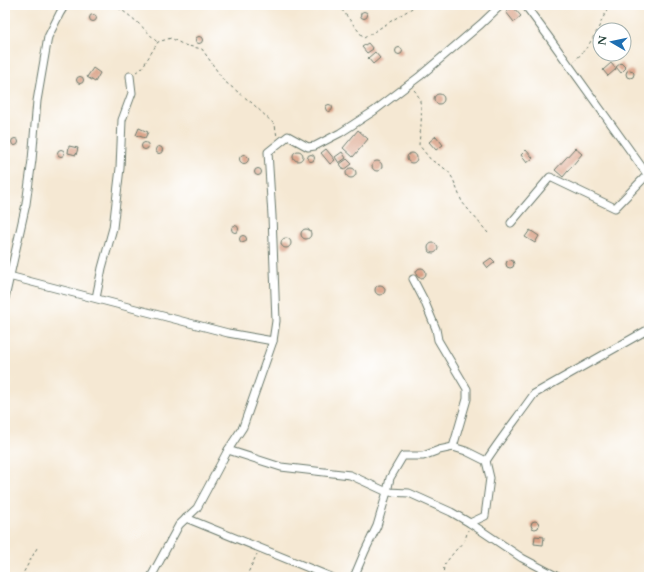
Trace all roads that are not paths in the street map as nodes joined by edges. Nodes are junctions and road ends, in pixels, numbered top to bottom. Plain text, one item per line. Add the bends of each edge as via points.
1 (65, 5) edge
2 (501, 5) edge
3 (524, 5) edge
4 (130, 76) road end
5 (648, 176) edge
6 (512, 222) dead end
7 (8, 275) edge
8 (413, 279) dead end
9 (5, 298) edge
10 (96, 298) junction
11 (649, 329) edge
12 (274, 341) junction
13 (452, 447) junction
14 (228, 450) junction
15 (486, 461) junction
16 (387, 492) junction
17 (186, 518) junction
18 (470, 523) junction
19 (151, 577) edge
20 (331, 577) edge
21 (354, 577) edge
22 (558, 577) edge

1 - 7 street via 48,37 37,101 26,204
2 - 12 street via 409,84 340,133 308,147 288,136 268,152
3 - 5 street
4 - 10 street via 132,93 122,120 113,228
5 - 6 street via 615,208 550,177
7 - 9 street
7 - 10 street
8 - 13 street via 436,329 438,340 467,389 467,399
10 - 12 street via 228,333
11 - 15 street via 534,394
12 - 14 street via 243,427
13 - 15 street
13 - 16 street via 423,456 403,456 390,478
14 - 16 street via 281,467 350,475
14 - 17 street via 197,508
15 - 18 street via 490,478 485,516
16 - 18 street via 409,492
16 - 21 street via 377,526
17 - 19 street via 179,525
17 - 20 street
18 - 22 street via 522,558

